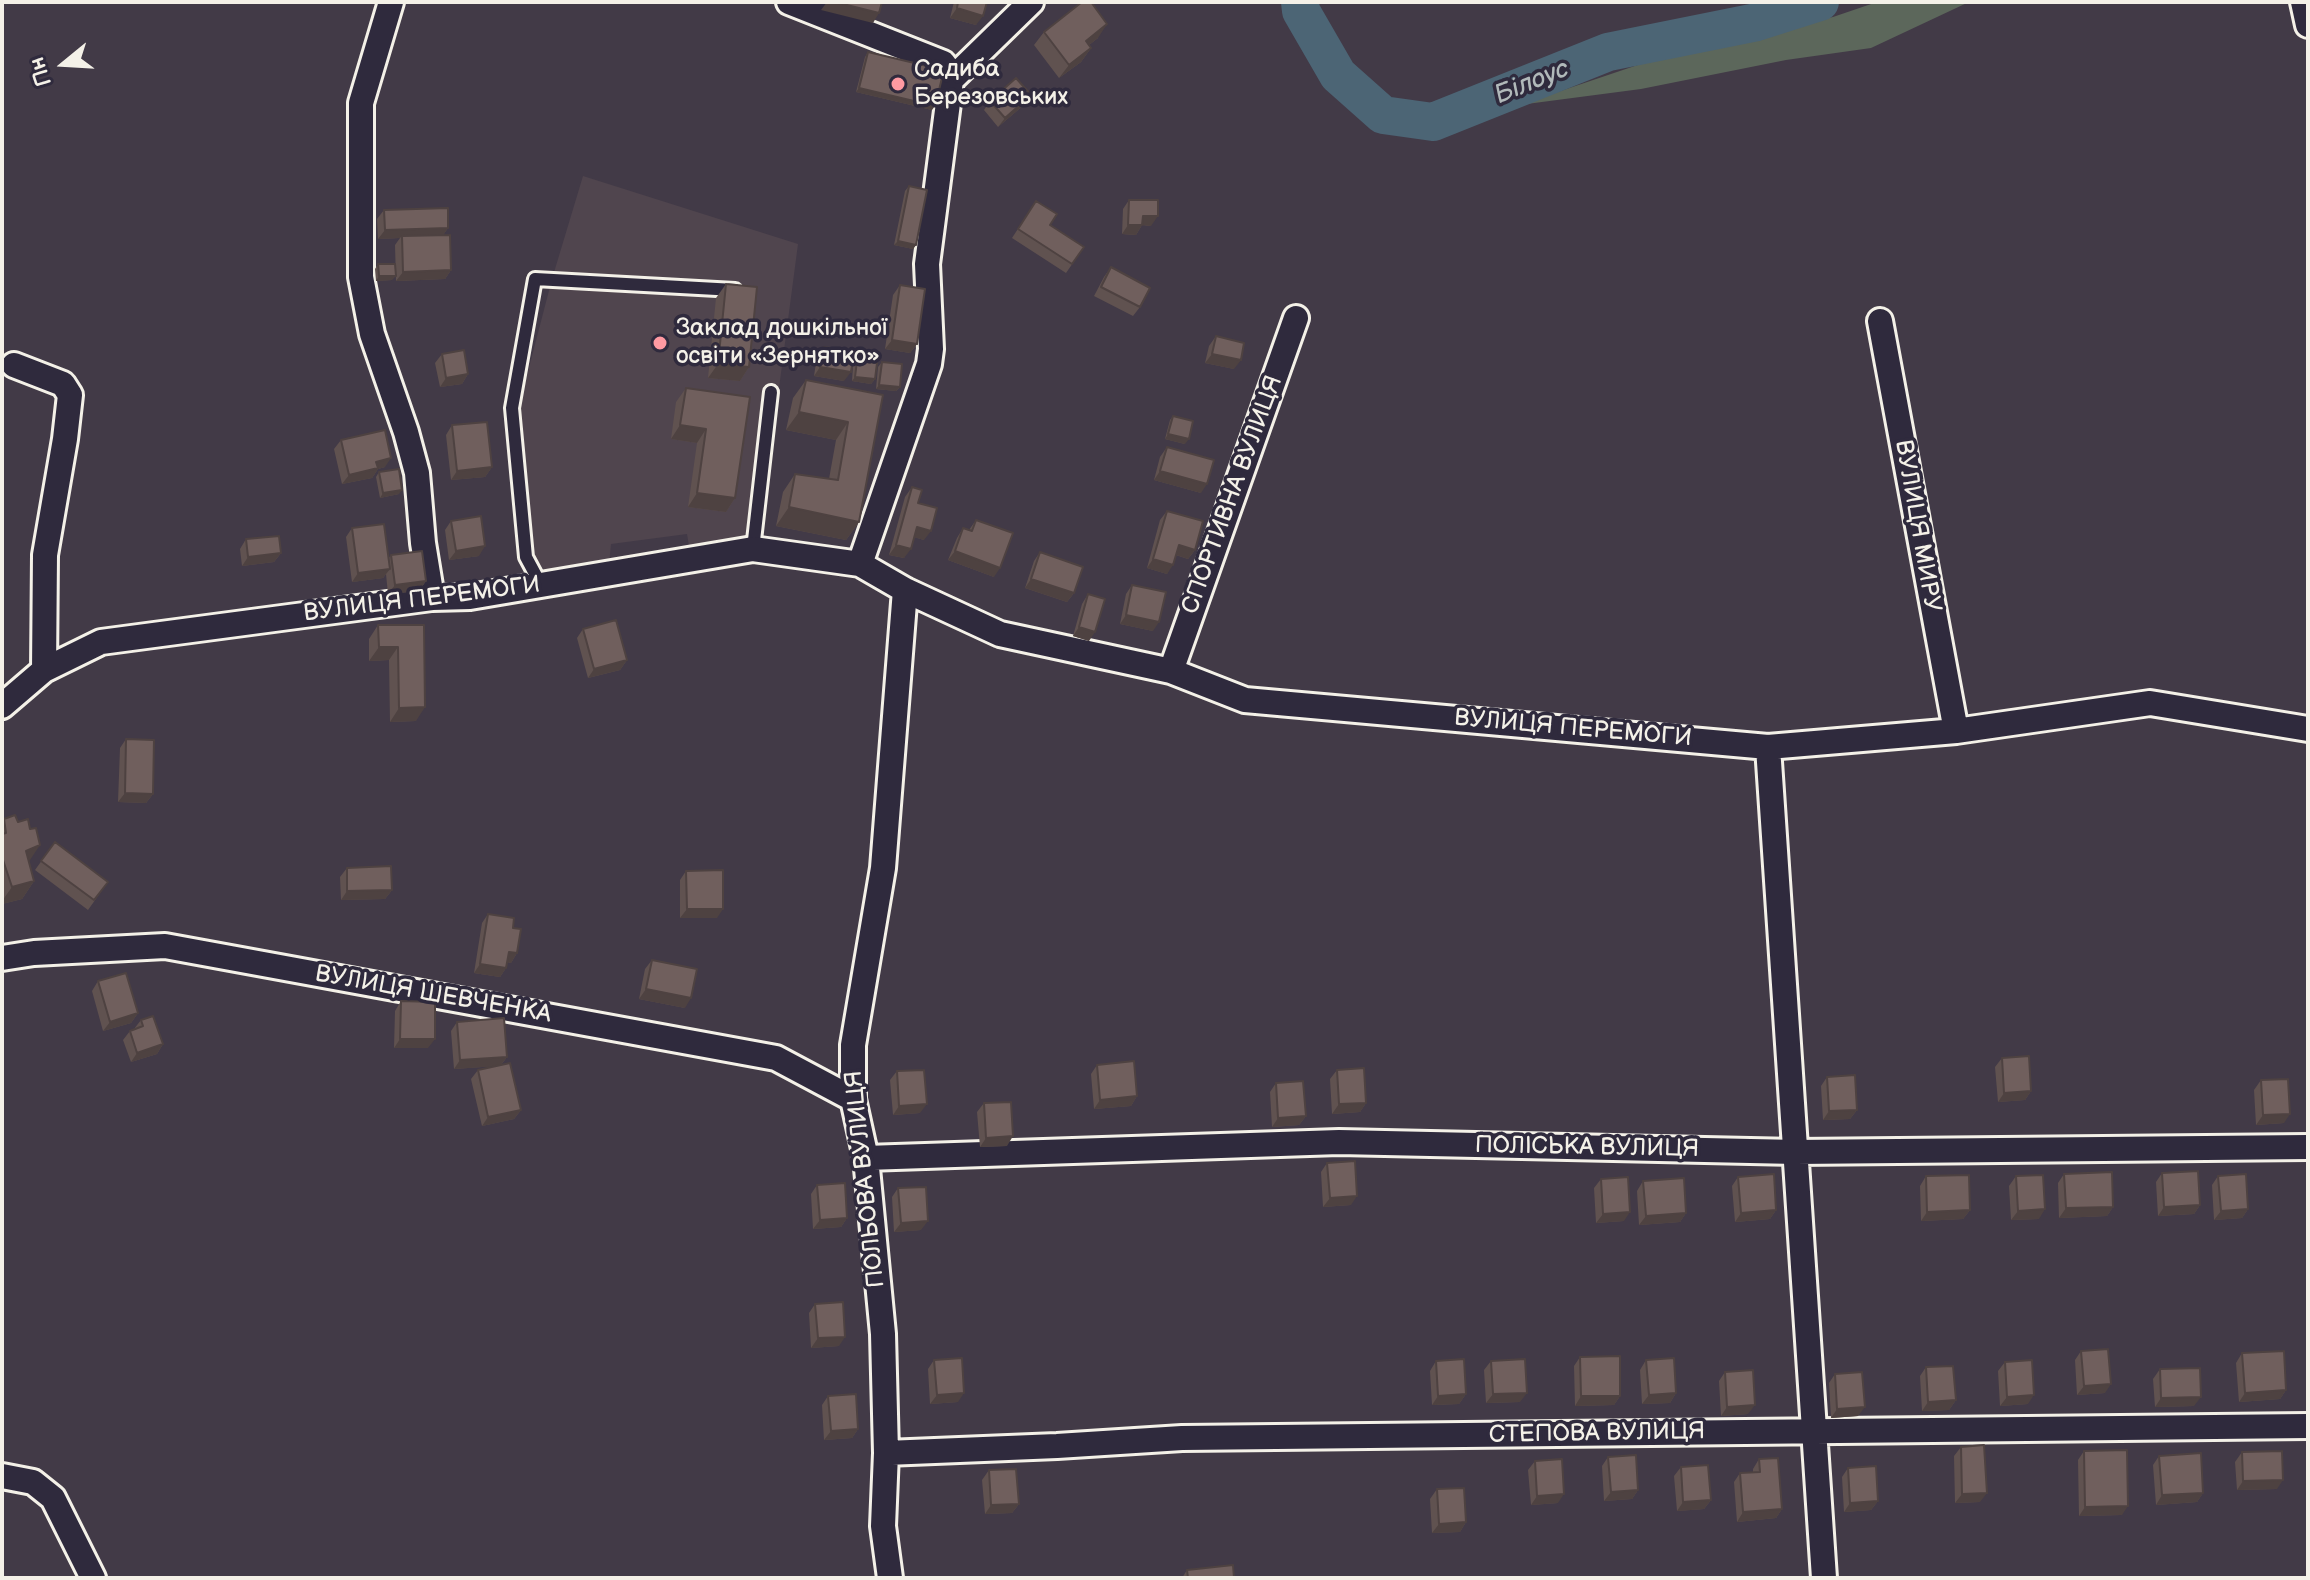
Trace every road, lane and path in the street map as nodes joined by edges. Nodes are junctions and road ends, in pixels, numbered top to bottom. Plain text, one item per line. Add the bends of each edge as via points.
1 (391, 2) edge
2 (789, 2) edge
3 (1031, 2) edge
4 (2303, 2) edge
5 (2308, 25) edge
6 (951, 80) junction
7 (737, 291) edge
8 (1296, 318) dead end
9 (1880, 321) dead end
10 (14, 365) dead end
11 (771, 392) dead end
12 (753, 549) junction
13 (860, 564) junction
14 (541, 585) junction
15 (905, 590) junction
16 (432, 598) junction
17 (44, 670) junction
18 (1171, 671) junction
19 (2, 706) edge
20 (2308, 729) edge
21 (1956, 731) junction
22 (1768, 747) junction
23 (2, 958) edge
24 (853, 1099) junction
25 (2308, 1147) edge
26 (1796, 1152) junction
27 (866, 1158) junction
28 (2308, 1426) edge
29 (1814, 1431) junction
30 (886, 1453) junction
31 (2, 1476) edge
32 (93, 1578) edge
33 (890, 1578) edge
34 (1824, 1578) edge

1 - 16 street via 361,103 361,277 372,334 417,473
2 - 6 street via 943,63
3 - 6 street
4 - 5 street
6 - 13 street via 927,264 929,364
7 - 14 lane via 535,279 512,408 526,557
8 - 18 street, СПОРТИВНА ВУЛИЦЯ
9 - 21 street, ВУЛИЦЯ МИРУ
10 - 17 street via 63,384 70,395 45,555
11 - 12 lane
12 - 13 street, ВУЛИЦЯ ПЕРЕМОГИ
12 - 14 street, ВУЛИЦЯ ПЕРЕМОГИ
13 - 15 street, ВУЛИЦЯ ПЕРЕМОГИ
14 - 16 street, ВУЛИЦЯ ПЕРЕМОГИ
15 - 18 street, ВУЛИЦЯ ПЕРЕМОГИ via 1000,634
15 - 24 street, ПОЛЬОВА ВУЛИЦЯ via 883,868 853,1045
16 - 17 street, ВУЛИЦЯ ПЕРЕМОГИ via 101,642
17 - 19 street, ВУЛИЦЯ ПЕРЕМОГИ
18 - 22 street, ВУЛИЦЯ ПЕРЕМОГИ via 1245,700
20 - 21 street, ВУЛИЦЯ ПЕРЕМОГИ via 2150,703
21 - 22 street, ВУЛИЦЯ ПЕРЕМОГИ
22 - 26 street
23 - 24 street, ВУЛИЦЯ ШЕВЧЕНКА via 165,946 776,1058
24 - 27 street, ПОЛЬОВА ВУЛИЦЯ
25 - 26 street, ПОЛІСЬКА ВУЛИЦЯ
26 - 27 street, ПОЛІСЬКА ВУЛИЦЯ via 1339,1142
26 - 29 street
27 - 30 street, ПОЛЬОВА ВУЛИЦЯ via 883,1334
28 - 29 street, СТЕПОВА ВУЛИЦЯ
29 - 30 street, СТЕПОВА ВУЛИЦЯ via 1182,1438
29 - 34 street
30 - 33 street, ПОЛЬОВА ВУЛИЦЯ via 883,1526
31 - 32 street via 33,1482 53,1498

